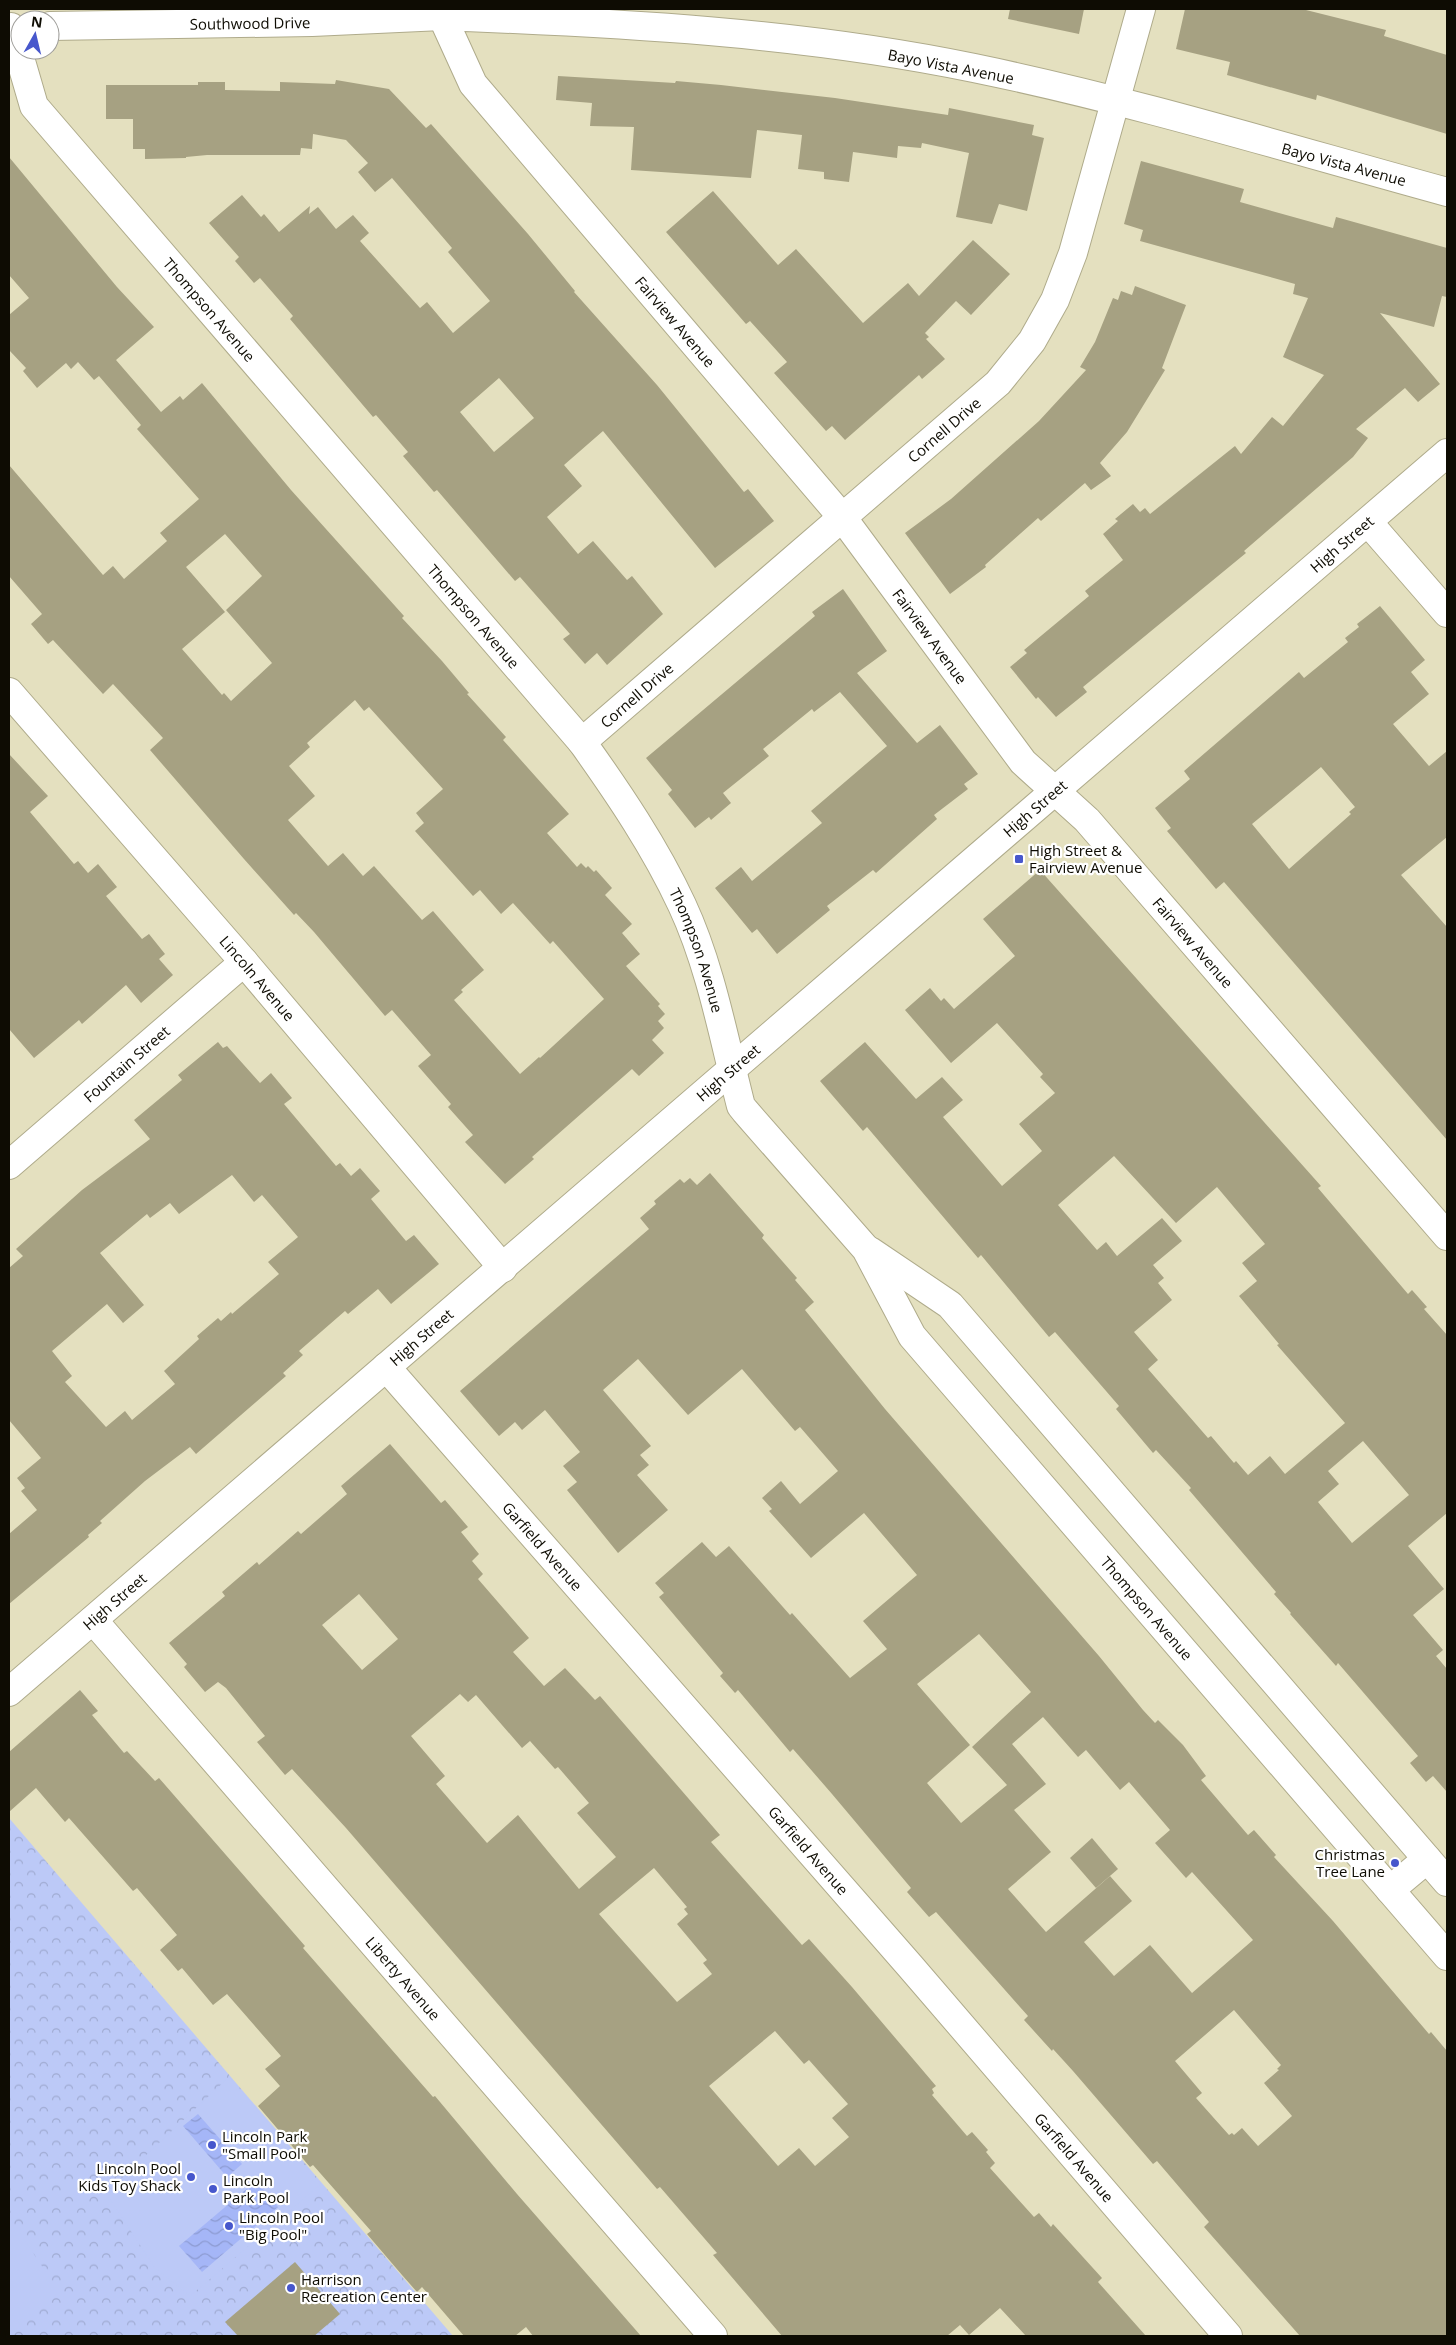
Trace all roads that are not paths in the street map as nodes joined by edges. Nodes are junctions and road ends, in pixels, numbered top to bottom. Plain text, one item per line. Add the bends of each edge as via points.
1 (1141, 9) edge
2 (444, 12) edge
3 (60, 26) edge
4 (22, 60) edge
5 (1114, 101) junction
6 (1447, 192) edge
7 (1447, 453) edge
8 (842, 517) junction
9 (1368, 522) junction
10 (1447, 613) edge
11 (9, 692) edge
12 (582, 742) junction
13 (1056, 792) junction
14 (244, 962) junction
15 (732, 1070) junction
16 (9, 1165) edge
17 (1447, 1236) edge
18 (866, 1249) junction
19 (503, 1268) junction
20 (386, 1368) junction
21 (93, 1620) junction
22 (9, 1692) edge
23 (1427, 1859) junction
24 (1447, 1882) edge
25 (1390, 1890) junction
26 (1447, 1956) edge
27 (713, 2336) edge
28 (1228, 2336) edge

1 - 5 street, Cornell Drive
2 - 3 street, Southwood Drive via 312,22
2 - 5 street, Bayo Vista Avenue via 715,32 844,47 973,68
2 - 8 street, Fairview Avenue via 473,84
4 - 12 street, Thompson Avenue via 34,106
5 - 6 street, Bayo Vista Avenue
5 - 8 street, Cornell Drive via 1073,253 1055,300 1032,341 998,383
7 - 9 street, High Street
8 - 12 street, Cornell Drive
8 - 13 street, Fairview Avenue via 1023,762
9 - 10 street
9 - 13 street, High Street
11 - 14 street, Lincoln Avenue
12 - 15 street, Thompson Avenue via 632,814 682,906 708,978
13 - 15 street, High Street
13 - 17 street, Fairview Avenue via 1087,820
14 - 16 street, Fountain Street
14 - 19 street, Lincoln Avenue
15 - 18 street, Thompson Avenue via 745,1112
15 - 19 street, High Street
18 - 23 street, Thompson Avenue via 950,1305
18 - 25 street, Thompson Avenue via 912,1336
19 - 20 street, High Street
20 - 21 street, High Street
20 - 28 street, Garfield Avenue via 910,1966
21 - 22 street, High Street
21 - 27 street, Liberty Avenue
23 - 24 street, Thompson Avenue
23 - 25 street
25 - 26 street, Thompson Avenue

